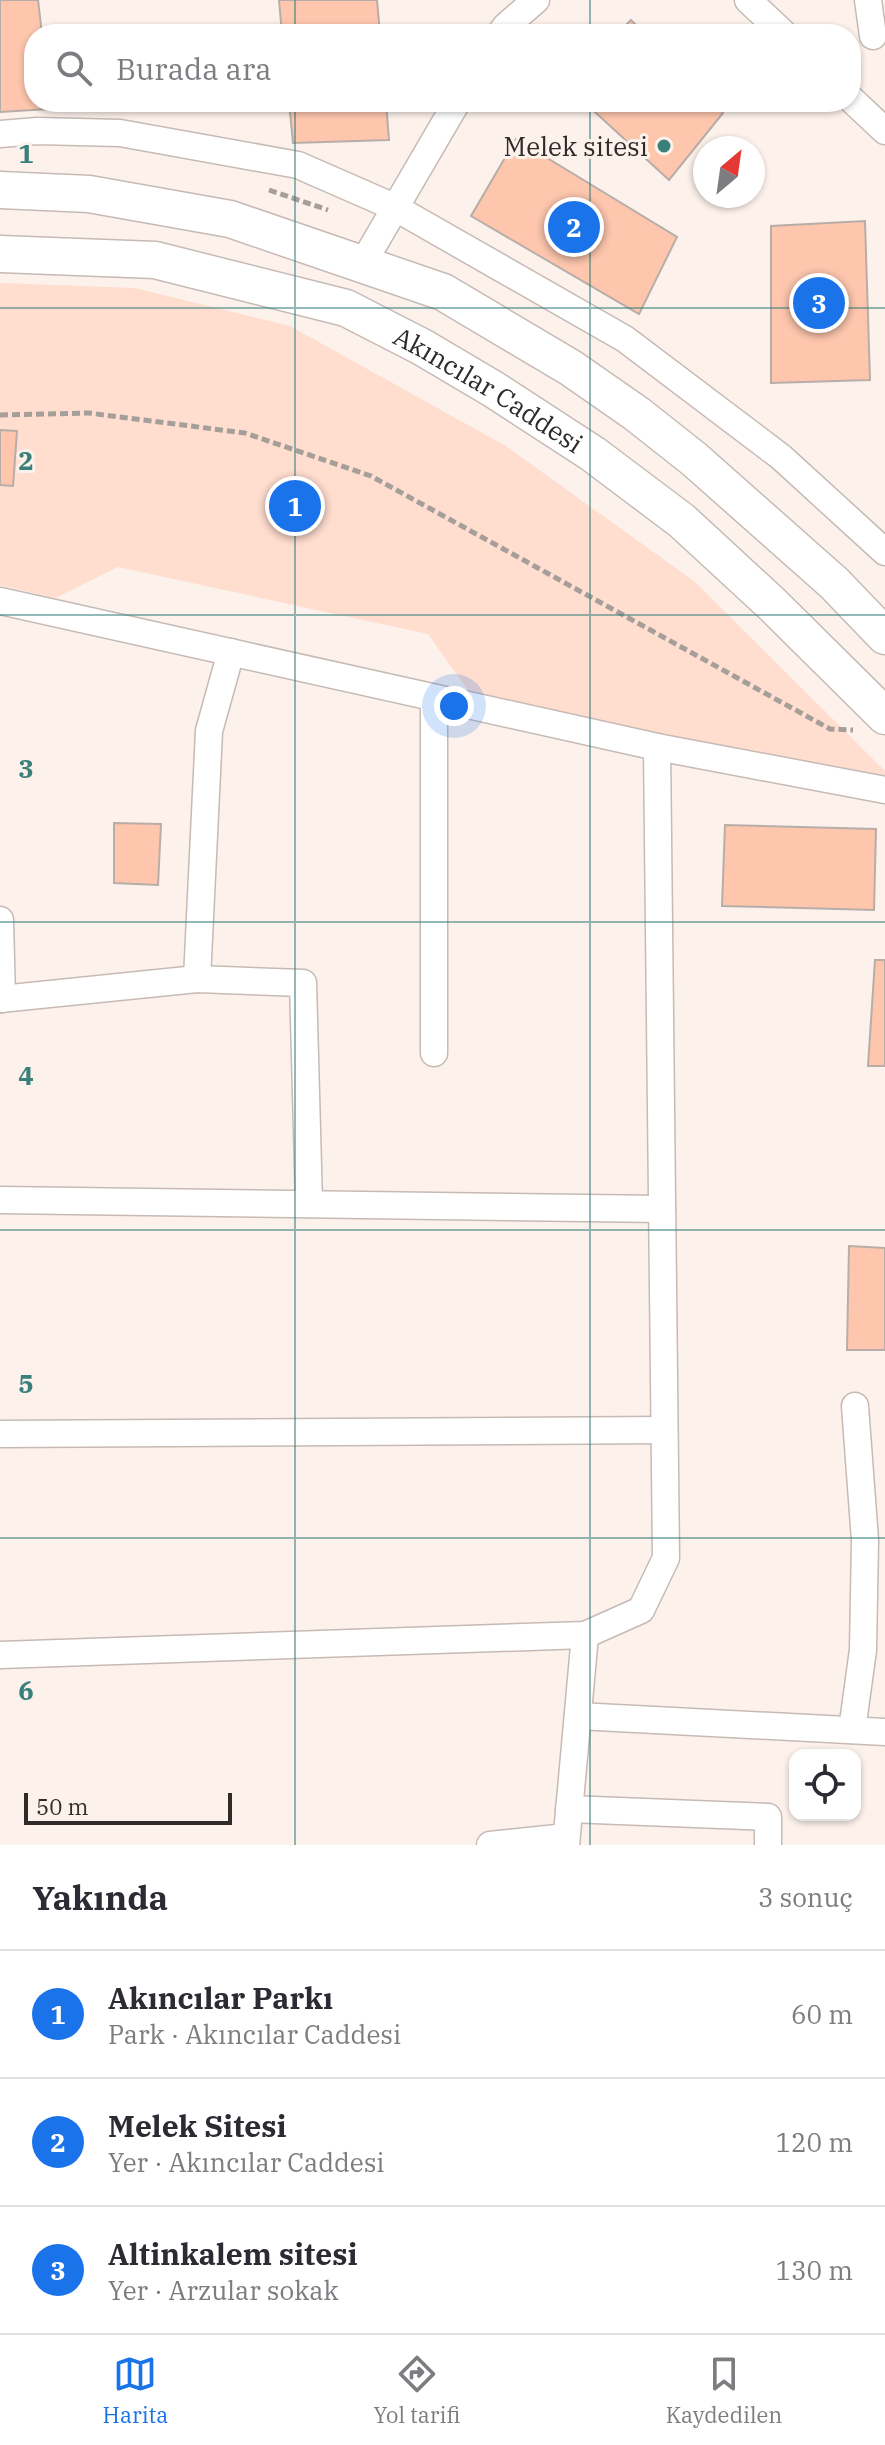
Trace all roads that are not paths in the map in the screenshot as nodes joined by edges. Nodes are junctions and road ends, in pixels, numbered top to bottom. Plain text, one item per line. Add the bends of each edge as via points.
1 (536, 0) edge
2 (748, 0) edge
3 (868, 0) edge
4 (508, 24) edge
5 (773, 24) edge
6 (870, 37) edge
7 (861, 108) edge
8 (451, 112) edge
9 (885, 131) edge
10 (0, 134) edge
11 (0, 190) edge
12 (394, 207) junction
13 (0, 254) edge
14 (363, 263) junction
15 (885, 552) edge
16 (0, 601) edge
17 (885, 636) edge
18 (231, 652) junction
19 (434, 698) junction
20 (872, 723) edge
21 (657, 747) junction
22 (885, 790) edge
23 (0, 920) edge
24 (197, 979) junction
25 (1, 999) edge
26 (434, 1053) dead end
27 (0, 1200) edge
28 (309, 1204) junction
29 (662, 1209) junction
30 (855, 1406) dead end
31 (664, 1430) junction
32 (0, 1434) edge
33 (585, 1635) junction
34 (0, 1655) edge
35 (578, 1716) junction
36 (852, 1730) junction
37 (885, 1732) edge
38 (569, 1809) junction
39 (566, 1841) edge
40 (490, 1845) edge
41 (768, 1845) edge

1 - 4 street
2 - 5 street
3 - 6 street
7 - 9 street
8 - 12 street
10 - 12 street via 120,133 298,165
11 - 14 main road via 89,194 230,219
12 - 14 street
12 - 15 street via 625,339 781,457
13 - 20 main road, Akıncılar Caddesi via 155,260 346,308 422,347 593,454 682,521 783,615
14 - 17 main road via 443,292 637,414 834,583
16 - 18 street
18 - 19 street
18 - 24 street via 209,731
19 - 21 street
19 - 26 street
21 - 22 street
21 - 29 street
23 - 25 street
24 - 25 street
24 - 28 street via 303,983
27 - 28 street
28 - 29 street
29 - 31 street
30 - 36 street via 865,1540 863,1650
31 - 32 street
31 - 33 street via 666,1558 641,1610
33 - 34 street
33 - 35 street
35 - 36 street
35 - 38 street
36 - 37 street
38 - 39 street
38 - 41 street via 768,1817
39 - 40 street

